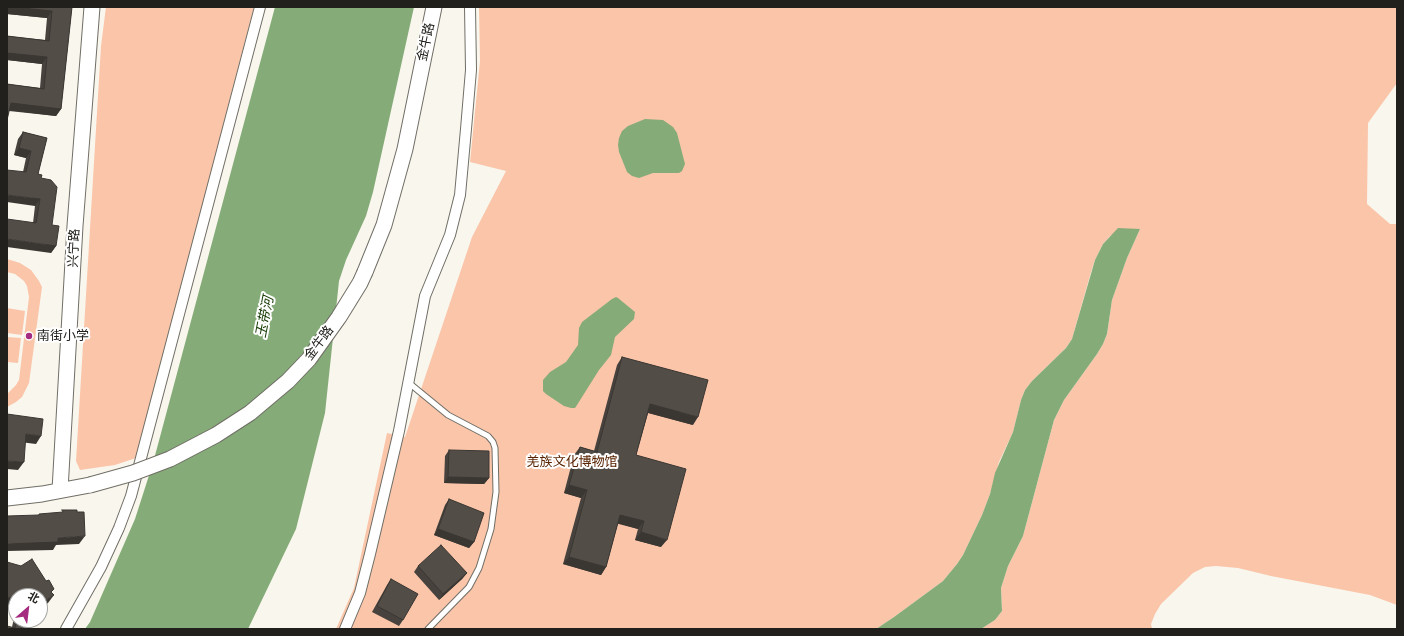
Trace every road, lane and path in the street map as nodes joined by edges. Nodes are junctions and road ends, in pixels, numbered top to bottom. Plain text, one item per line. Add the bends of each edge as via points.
1 (92, 7) edge
2 (260, 7) edge
3 (434, 7) edge
4 (470, 7) edge
5 (409, 383) junction
6 (60, 490) junction
7 (7, 498) edge
8 (66, 629) edge
9 (345, 629) edge
10 (428, 629) edge

1 - 6 main road, 兴宁路 via 75,226
2 - 8 street via 131,496 101,567
3 - 6 main road, 金牛路, bridge via 403,156 384,225 357,288 308,359 288,381 250,413 216,435 170,459 133,473
4 - 5 street via 471,70 460,195 450,235 425,296
5 - 9 street via 360,593
5 - 10 lane via 448,415 488,436 495,448 496,492 491,529 479,568 469,587
6 - 7 main road, 金牛路

